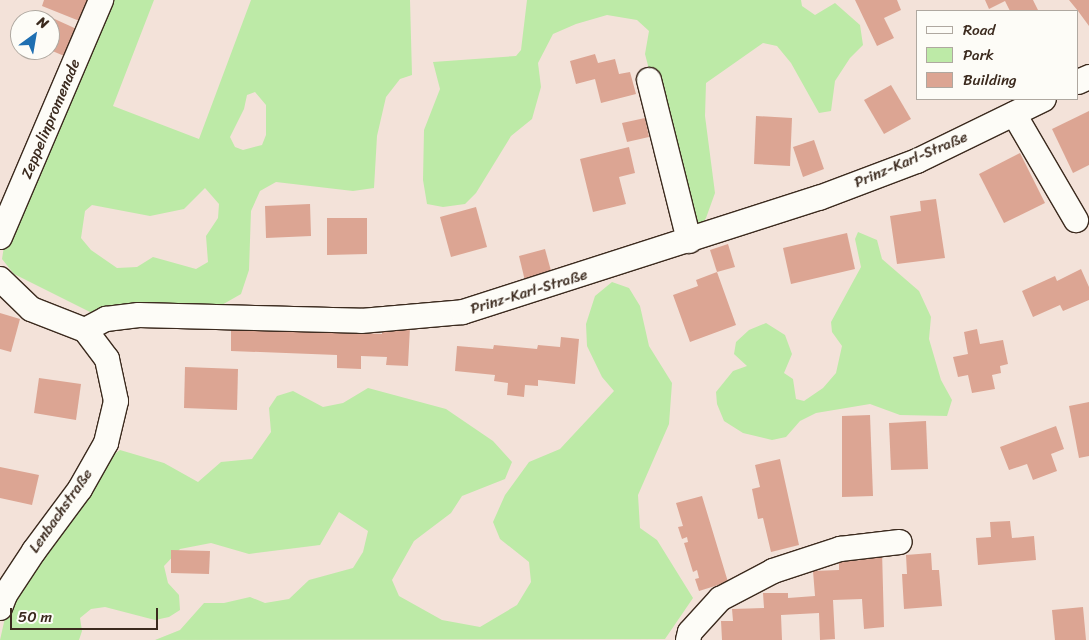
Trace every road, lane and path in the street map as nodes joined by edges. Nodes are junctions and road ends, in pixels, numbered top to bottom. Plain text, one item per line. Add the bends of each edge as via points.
1 (101, 0) edge
2 (648, 80) dead end
3 (1042, 100) edge
4 (1014, 114) junction
5 (1076, 220) dead end
6 (0, 237) edge
7 (690, 241) junction
8 (0, 279) edge
9 (85, 330) junction
10 (900, 542) dead end
11 (0, 608) edge
12 (688, 640) edge

1 - 6 street, Zeppelinpromenade
2 - 7 street
3 - 4 street, Prinz-Karl-Straße
4 - 5 street
4 - 7 street, Prinz-Karl-Straße via 917,161
7 - 9 street, Prinz-Karl-Straße via 463,312 361,320 139,315 106,319
8 - 9 street via 31,309
9 - 11 street, Lenbachstraße via 107,359 116,401 106,443 80,489 5,595
10 - 12 street via 840,549 773,571 720,600 690,632

